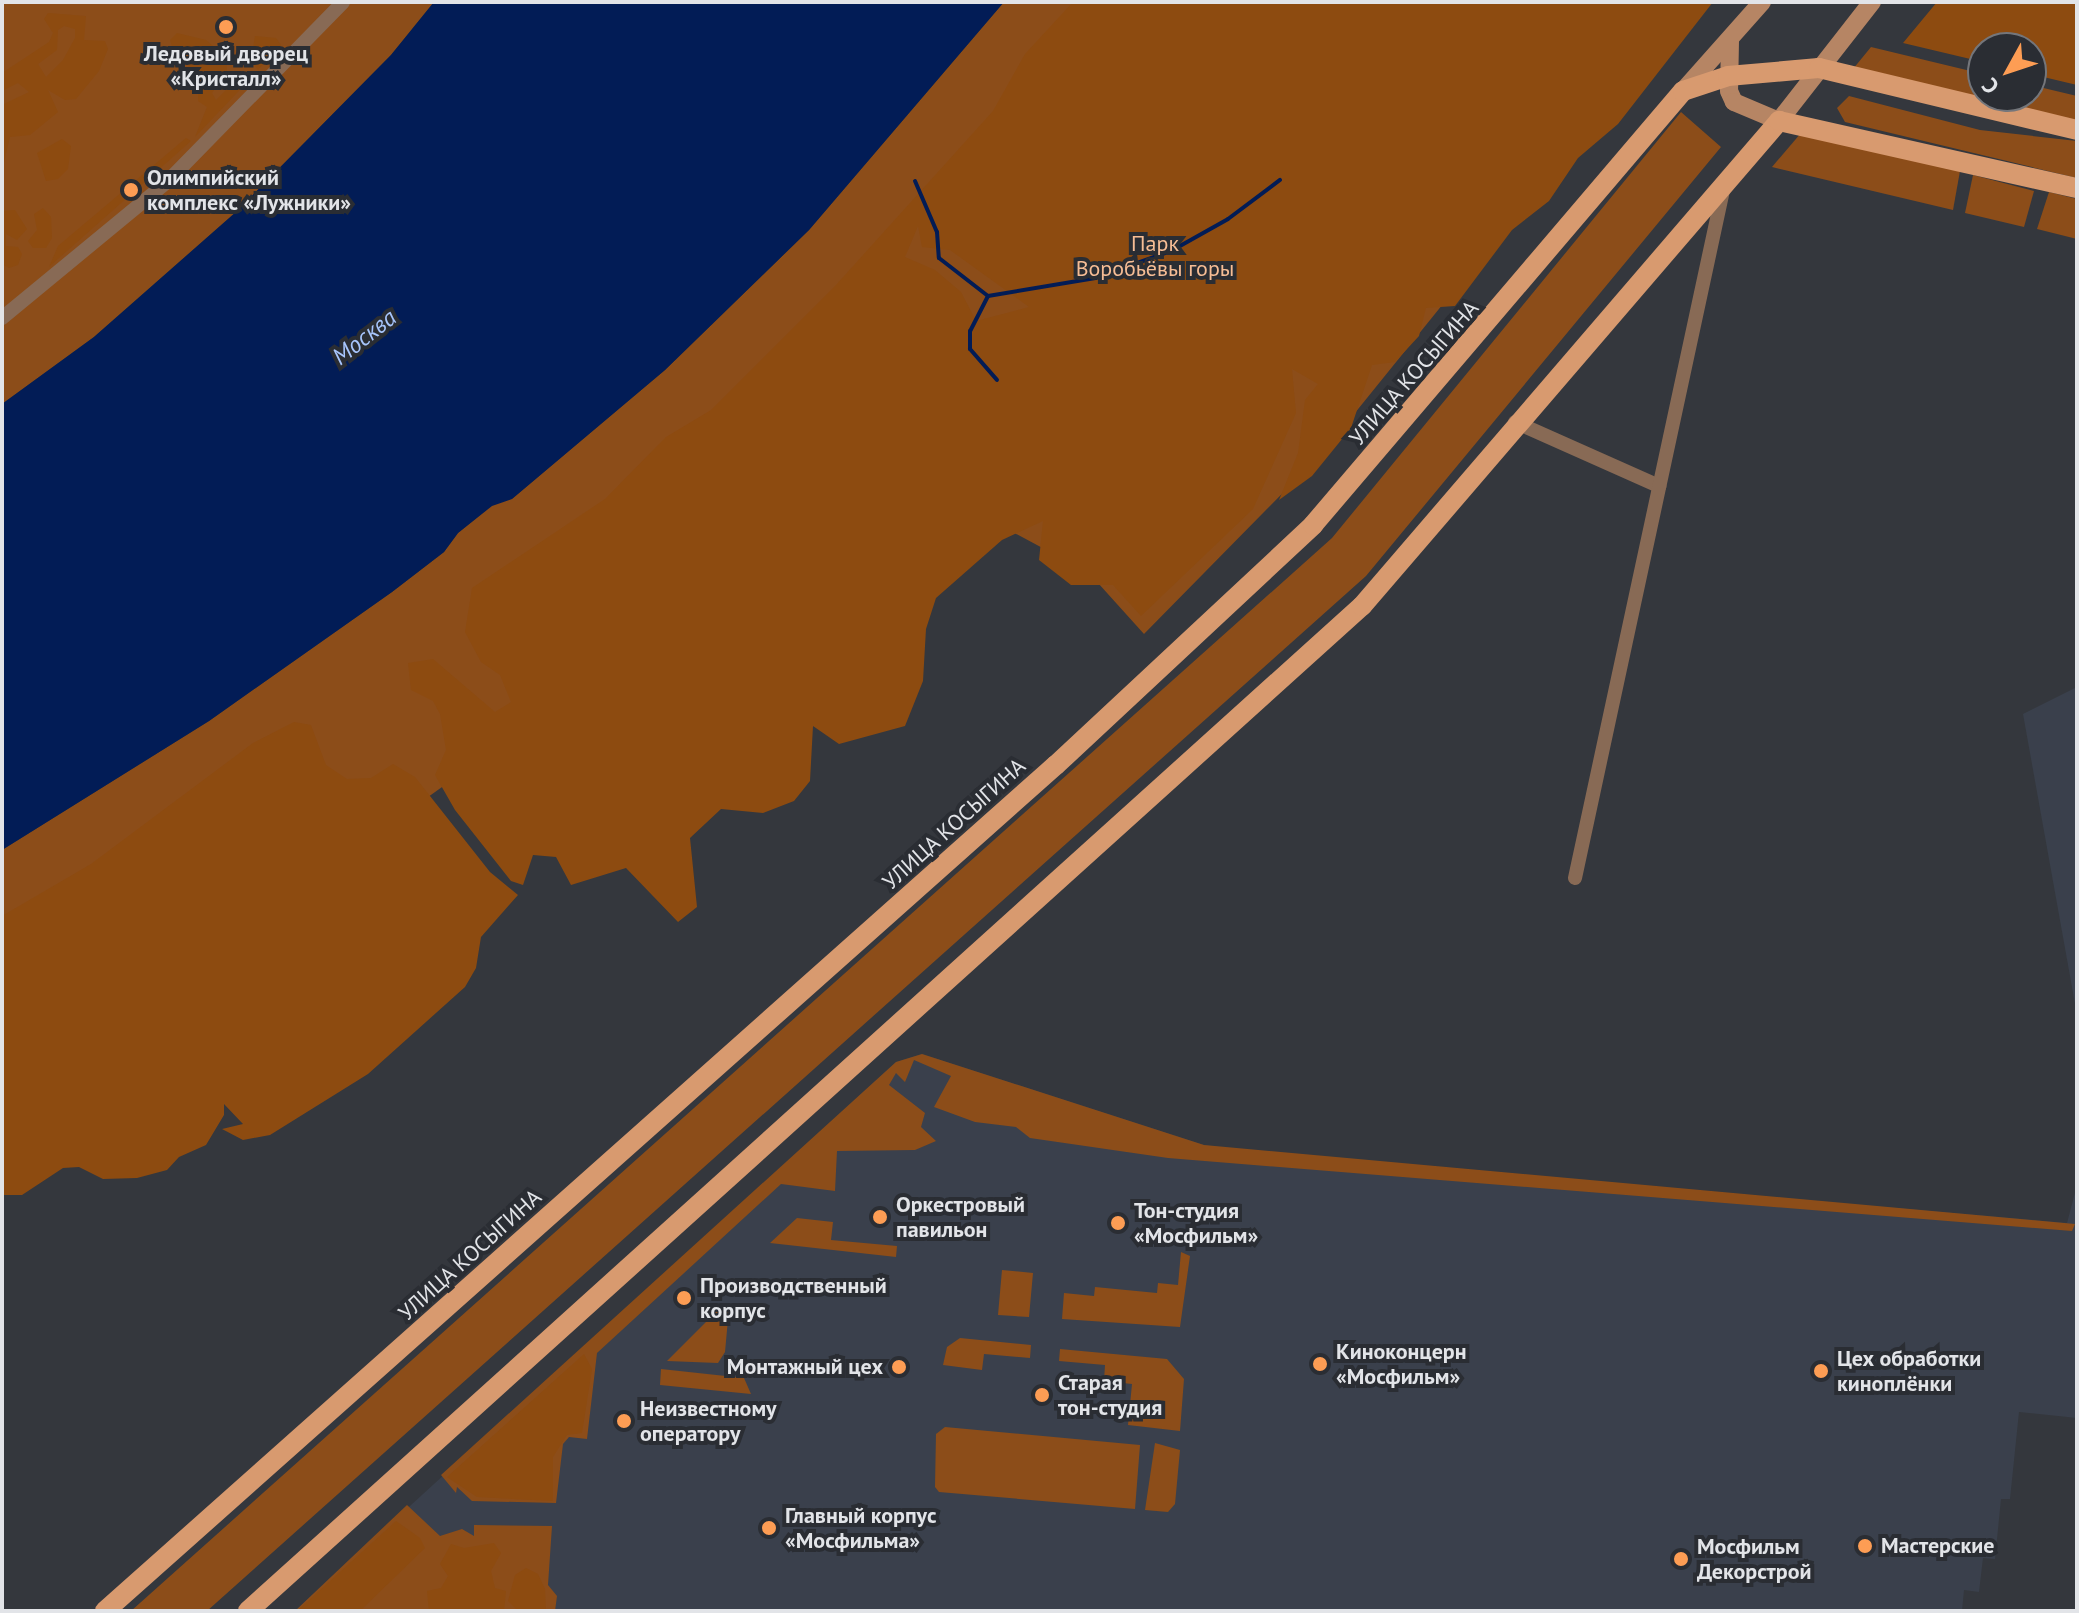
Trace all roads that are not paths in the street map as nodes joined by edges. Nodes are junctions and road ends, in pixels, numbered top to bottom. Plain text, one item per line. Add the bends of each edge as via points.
1 (343, 2) edge
2 (1762, 2) edge
3 (1872, 2) edge
4 (1730, 41) junction
5 (1819, 68) junction
6 (1728, 76) junction
7 (1683, 91) junction
8 (1779, 121) junction
9 (2077, 130) edge
10 (1724, 185) junction
11 (2077, 188) edge
12 (2, 318) edge
13 (1515, 422) junction
14 (1659, 486) junction
15 (1575, 878) dead end
16 (105, 1611) edge
17 (248, 1611) edge

1 - 12 street via 184,167
2 - 4 main road, УЛИЦА КОСЫГИНА
3 - 5 main road
4 - 6 main road
4 - 7 main road, УЛИЦА КОСЫГИНА
5 - 6 main road
5 - 8 main road
5 - 9 main road
6 - 7 main road
6 - 8 main road via 1734,102
7 - 16 main road, УЛИЦА КОСЫГИНА via 1313,525 1056,765
8 - 10 main road
8 - 11 main road
10 - 13 main road
10 - 14 street
13 - 14 street
13 - 17 main road via 1362,606
14 - 15 street

